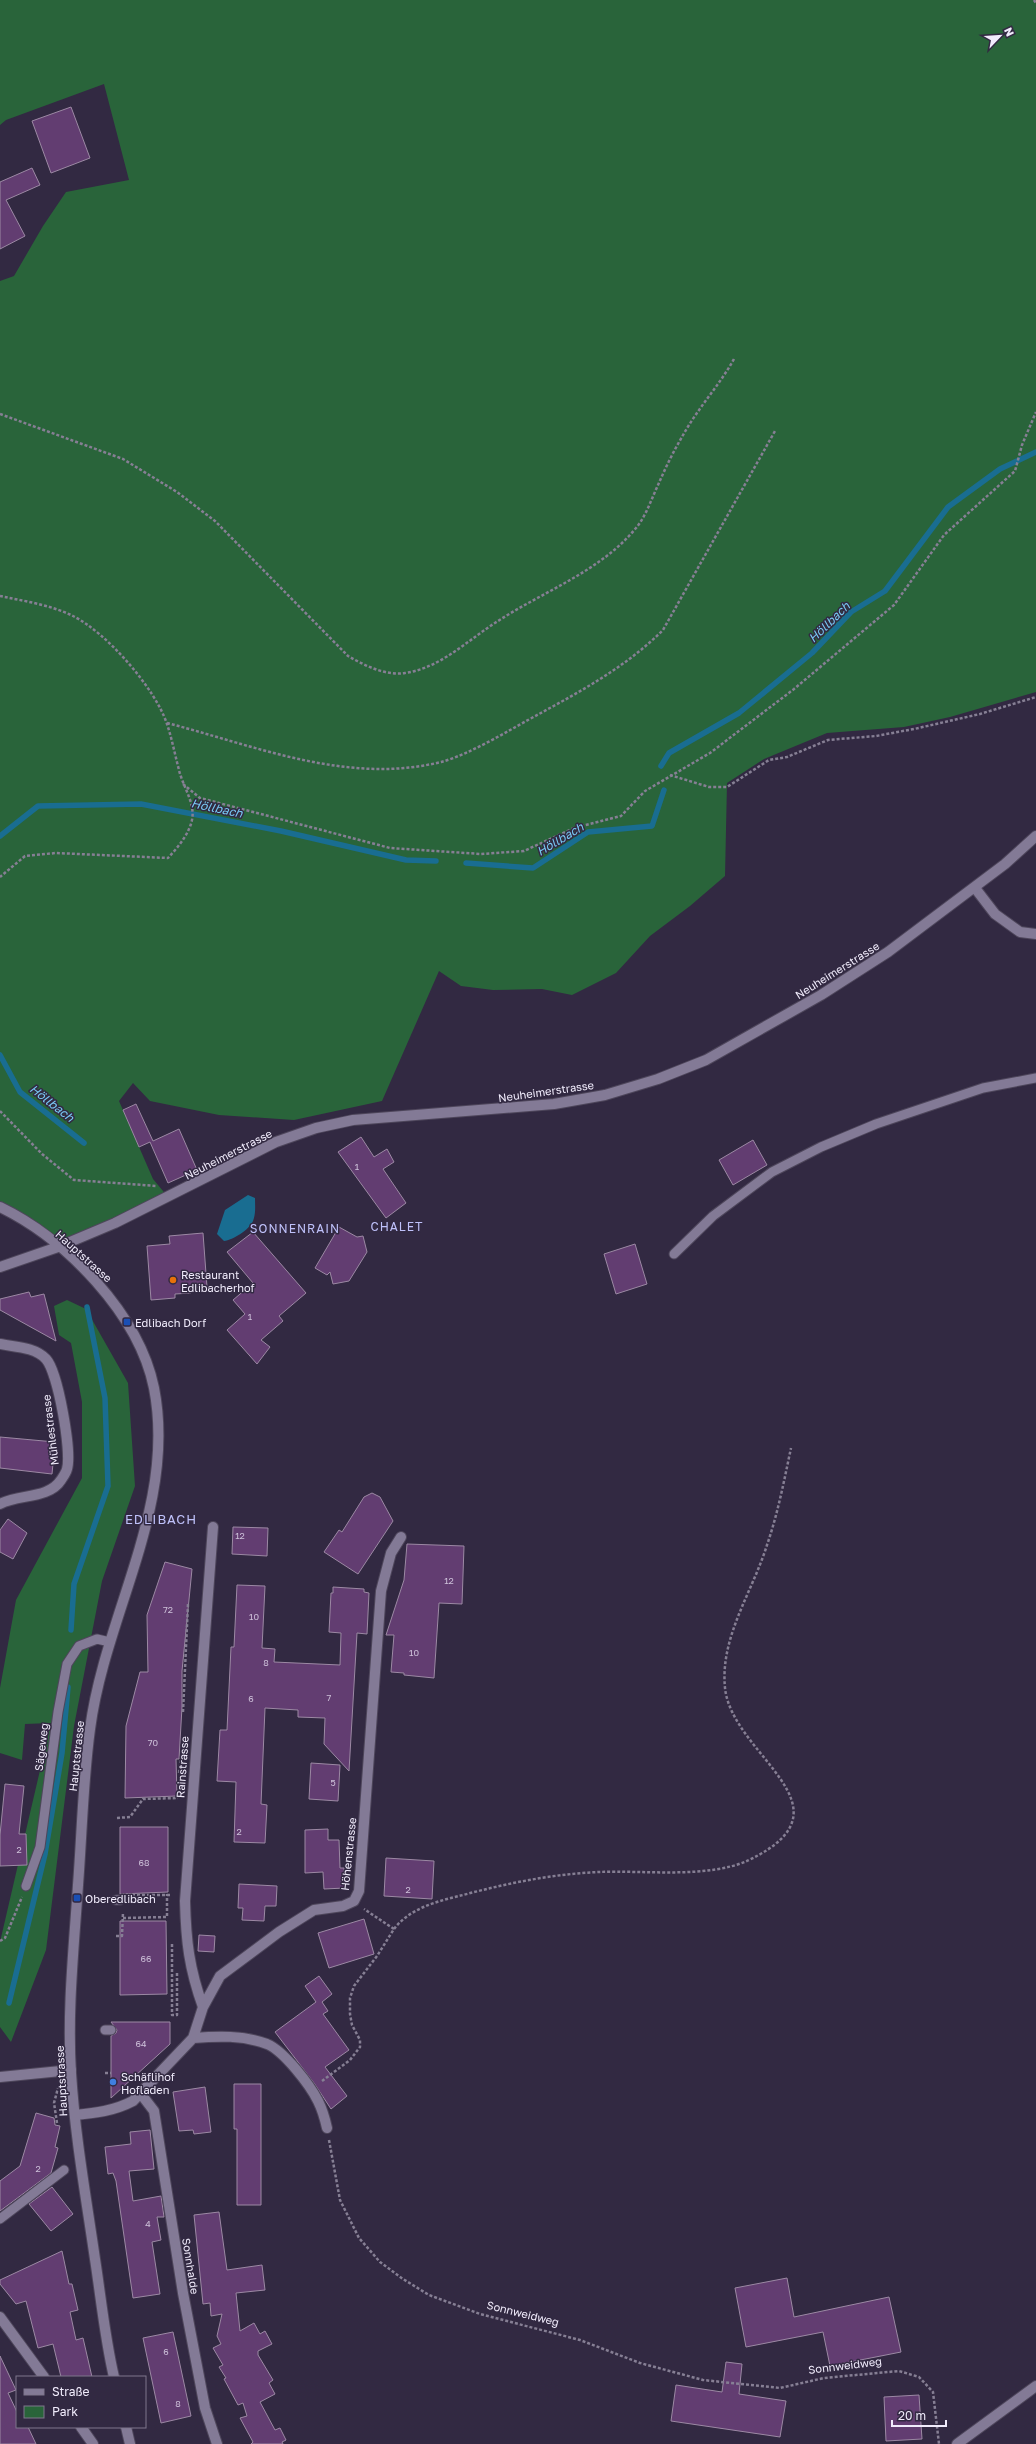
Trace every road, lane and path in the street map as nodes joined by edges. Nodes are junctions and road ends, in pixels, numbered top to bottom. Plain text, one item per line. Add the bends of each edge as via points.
1 (1034, 0) edge
2 (1036, 2) edge
3 (734, 359) dead end
4 (1036, 412) edge
5 (0, 414) edge
6 (775, 432) dead end
7 (0, 596) edge
8 (1036, 697) edge
9 (167, 723) junction
10 (670, 775) junction
11 (183, 784) junction
12 (1036, 836) edge
13 (0, 877) edge
14 (975, 888) junction
15 (1036, 934) edge
16 (1036, 1078) edge
17 (0, 1111) edge
18 (168, 1197) junction
19 (0, 1207) edge
20 (58, 1247) junction
21 (674, 1254) dead end
22 (0, 1267) edge
23 (0, 1344) edge
24 (791, 1448) dead end
25 (0, 1504) edge
26 (213, 1528) dead end
27 (401, 1537) dead end
28 (188, 1604) dead end
29 (110, 1642) junction
30 (183, 1713) dead end
31 (182, 1758) dead end
32 (179, 1777) dead end
33 (179, 1791) dead end
34 (117, 1818) dead end
35 (26, 1886) joint
36 (167, 1894) junction
37 (130, 1895) dead end
38 (354, 1901) junction
39 (172, 1902) dead end
40 (123, 1911) dead end
41 (122, 1918) junction
42 (394, 1929) junction
43 (116, 1936) dead end
44 (172, 1940) dead end
45 (0, 1941) edge
46 (177, 1970) dead end
47 (202, 2007) junction
48 (194, 2038) junction
49 (71, 2070) junction
50 (111, 2073) dead end
51 (105, 2074) dead end
52 (0, 2078) edge
53 (312, 2089) junction
54 (141, 2094) junction
55 (75, 2115) junction
56 (327, 2128) joint
57 (64, 2170) dead end
58 (0, 2219) edge
59 (0, 2317) edge
60 (43, 2376) edge
61 (114, 2376) edge
62 (1036, 2386) edge
63 (82, 2428) edge
64 (126, 2428) edge
65 (93, 2444) edge
66 (130, 2444) edge
67 (217, 2444) edge
68 (939, 2444) edge
69 (957, 2444) edge

1 - 2 path
3 - 5 path via 682,436 651,503 636,527 616,549 560,586 499,620 429,667 403,674 365,666 348,656 215,521 177,492 123,459
4 - 10 path via 1022,445 1015,471 944,535 894,605 794,689 722,744
6 - 9 path via 663,630 643,650 591,686 477,746 442,762 383,770 322,765
7 - 9 path via 32,602 73,616 102,636 147,685
8 - 10 path via 980,714 914,729 876,736 828,740 787,757 769,760 727,787 709,787
9 - 11 path
10 - 11 path via 645,791 621,816 613,820 574,828 524,851 481,854 390,848 200,798
11 - 13 path via 193,808 190,826 168,858 56,854 25,856
12 - 14 street, Neuheimerstrasse
14 - 15 street via 995,914 1020,932
14 - 18 street, Neuheimerstrasse via 888,952 821,995 713,1056 658,1079 605,1095 554,1104 353,1120 316,1128 276,1142
16 - 21 lane via 983,1088 876,1124 821,1147 760,1181 713,1216
17 - 18 path via 42,1154 74,1180 157,1185
18 - 20 street, Neuheimerstrasse
19 - 20 street, Hauptstrasse via 30,1225
20 - 22 street, Neuheimerstrasse
20 - 29 street, Hauptstrasse via 98,1283 127,1322 149,1370 158,1414 159,1440 155,1488
23 - 25 street, Mühlestrasse via 29,1349 46,1360 53,1370 67,1450 67,1469 61,1482 50,1490 8,1499
24 - 42 path via 767,1546 732,1635 726,1654 725,1673 726,1691 740,1726 784,1784 792,1799 794,1813 790,1828 780,1842 744,1862 709,1870 555,1875 491,1887 414,1911 403,1918
26 - 47 street, Rainstrasse via 185,1901 186,1945
27 - 38 street, Höhenstrasse via 391,1553 381,1591 359,1891
28 - 30 path
29 - 35 lane, Sägeweg via 97,1639 79,1646 66,1664 40,1846
29 - 49 street, Hauptstrasse via 90,1728 72,1986
31 - 32 path via 178,1763
33 - 34 path via 179,1798 143,1799 130,1818
35 - 45 path via 5,1938
36 - 37 path
36 - 39 path via 172,1894
36 - 41 path via 167,1917
38 - 42 path
38 - 47 street, Höhenstrasse via 343,1906 314,1910 279,1932 220,1976
40 - 41 path
41 - 43 path via 122,1936
42 - 53 path via 354,1986 350,1998 352,2025 360,2040 360,2047 350,2060
44 - 46 path via 172,2015 177,2015
47 - 48 street, Höhenstrasse
48 - 53 street via 230,2036 268,2045 291,2065
48 - 54 street, Höhenstrasse
49 - 52 street
49 - 55 street, Hauptstrasse
50 - 51 path
53 - 56 street
54 - 55 street, Höhenstrasse via 122,2107
54 - 67 street, Sonnhalde via 154,2111 203,2401
55 - 61 street, Hauptstrasse via 80,2166
56 - 68 path, Sonnweidweg via 340,2200 359,2238 380,2262 429,2294 480,2314 580,2340 640,2363 704,2380 780,2388 824,2378 899,2371 919,2377 933,2392
57 - 58 lane
59 - 60 street
62 - 69 street
63 - 65 street
64 - 66 street

